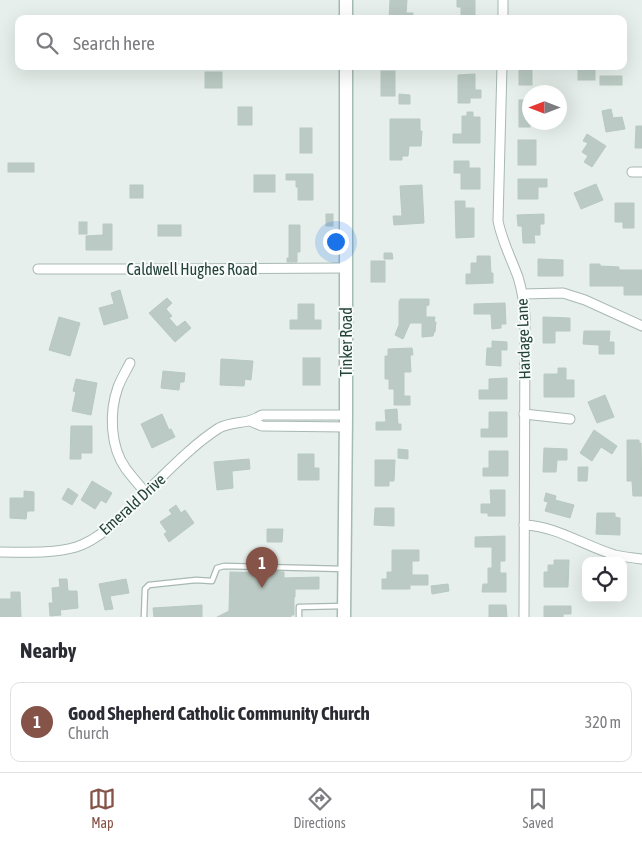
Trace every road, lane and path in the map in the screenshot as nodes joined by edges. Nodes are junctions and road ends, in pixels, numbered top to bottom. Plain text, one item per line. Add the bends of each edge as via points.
1 (346, 0) edge
2 (503, 0) edge
3 (346, 15) edge
4 (503, 15) edge
5 (346, 70) edge
6 (502, 70) edge
7 (632, 172) dead end
8 (642, 172) edge
9 (346, 268) junction
10 (38, 269) dead end
11 (523, 294) junction
12 (642, 326) edge
13 (130, 363) dead end
14 (524, 414) junction
15 (570, 419) dead end
16 (346, 421) junction
17 (146, 493) junction
18 (524, 525) junction
19 (0, 552) edge
20 (642, 559) edge
21 (345, 569) junction
22 (344, 612) edge
23 (144, 617) edge
24 (299, 617) edge
25 (524, 617) edge

1 - 3 main road
2 - 4 street
5 - 9 main road, Tinker Road
6 - 11 street, Hardage Lane via 498,221
7 - 8 street
9 - 10 street, Caldwell Hughes Road
9 - 16 main road, Tinker Road
11 - 12 street via 563,293
11 - 14 street, Hardage Lane
13 - 17 street via 116,393 113,429 125,468
14 - 15 street
14 - 18 street, Hardage Lane
16 - 17 street, Emerald Drive via 262,426 250,421 221,427
16 - 21 main road, Tinker Road
17 - 19 street, Emerald Drive via 113,525 77,546 52,551
18 - 20 street via 558,532 615,555
18 - 25 street, Hardage Lane
21 - 22 main road, Tinker Road
21 - 23 lane via 224,566 218,568 212,582 196,580 149,585 145,589
22 - 24 lane via 299,606

